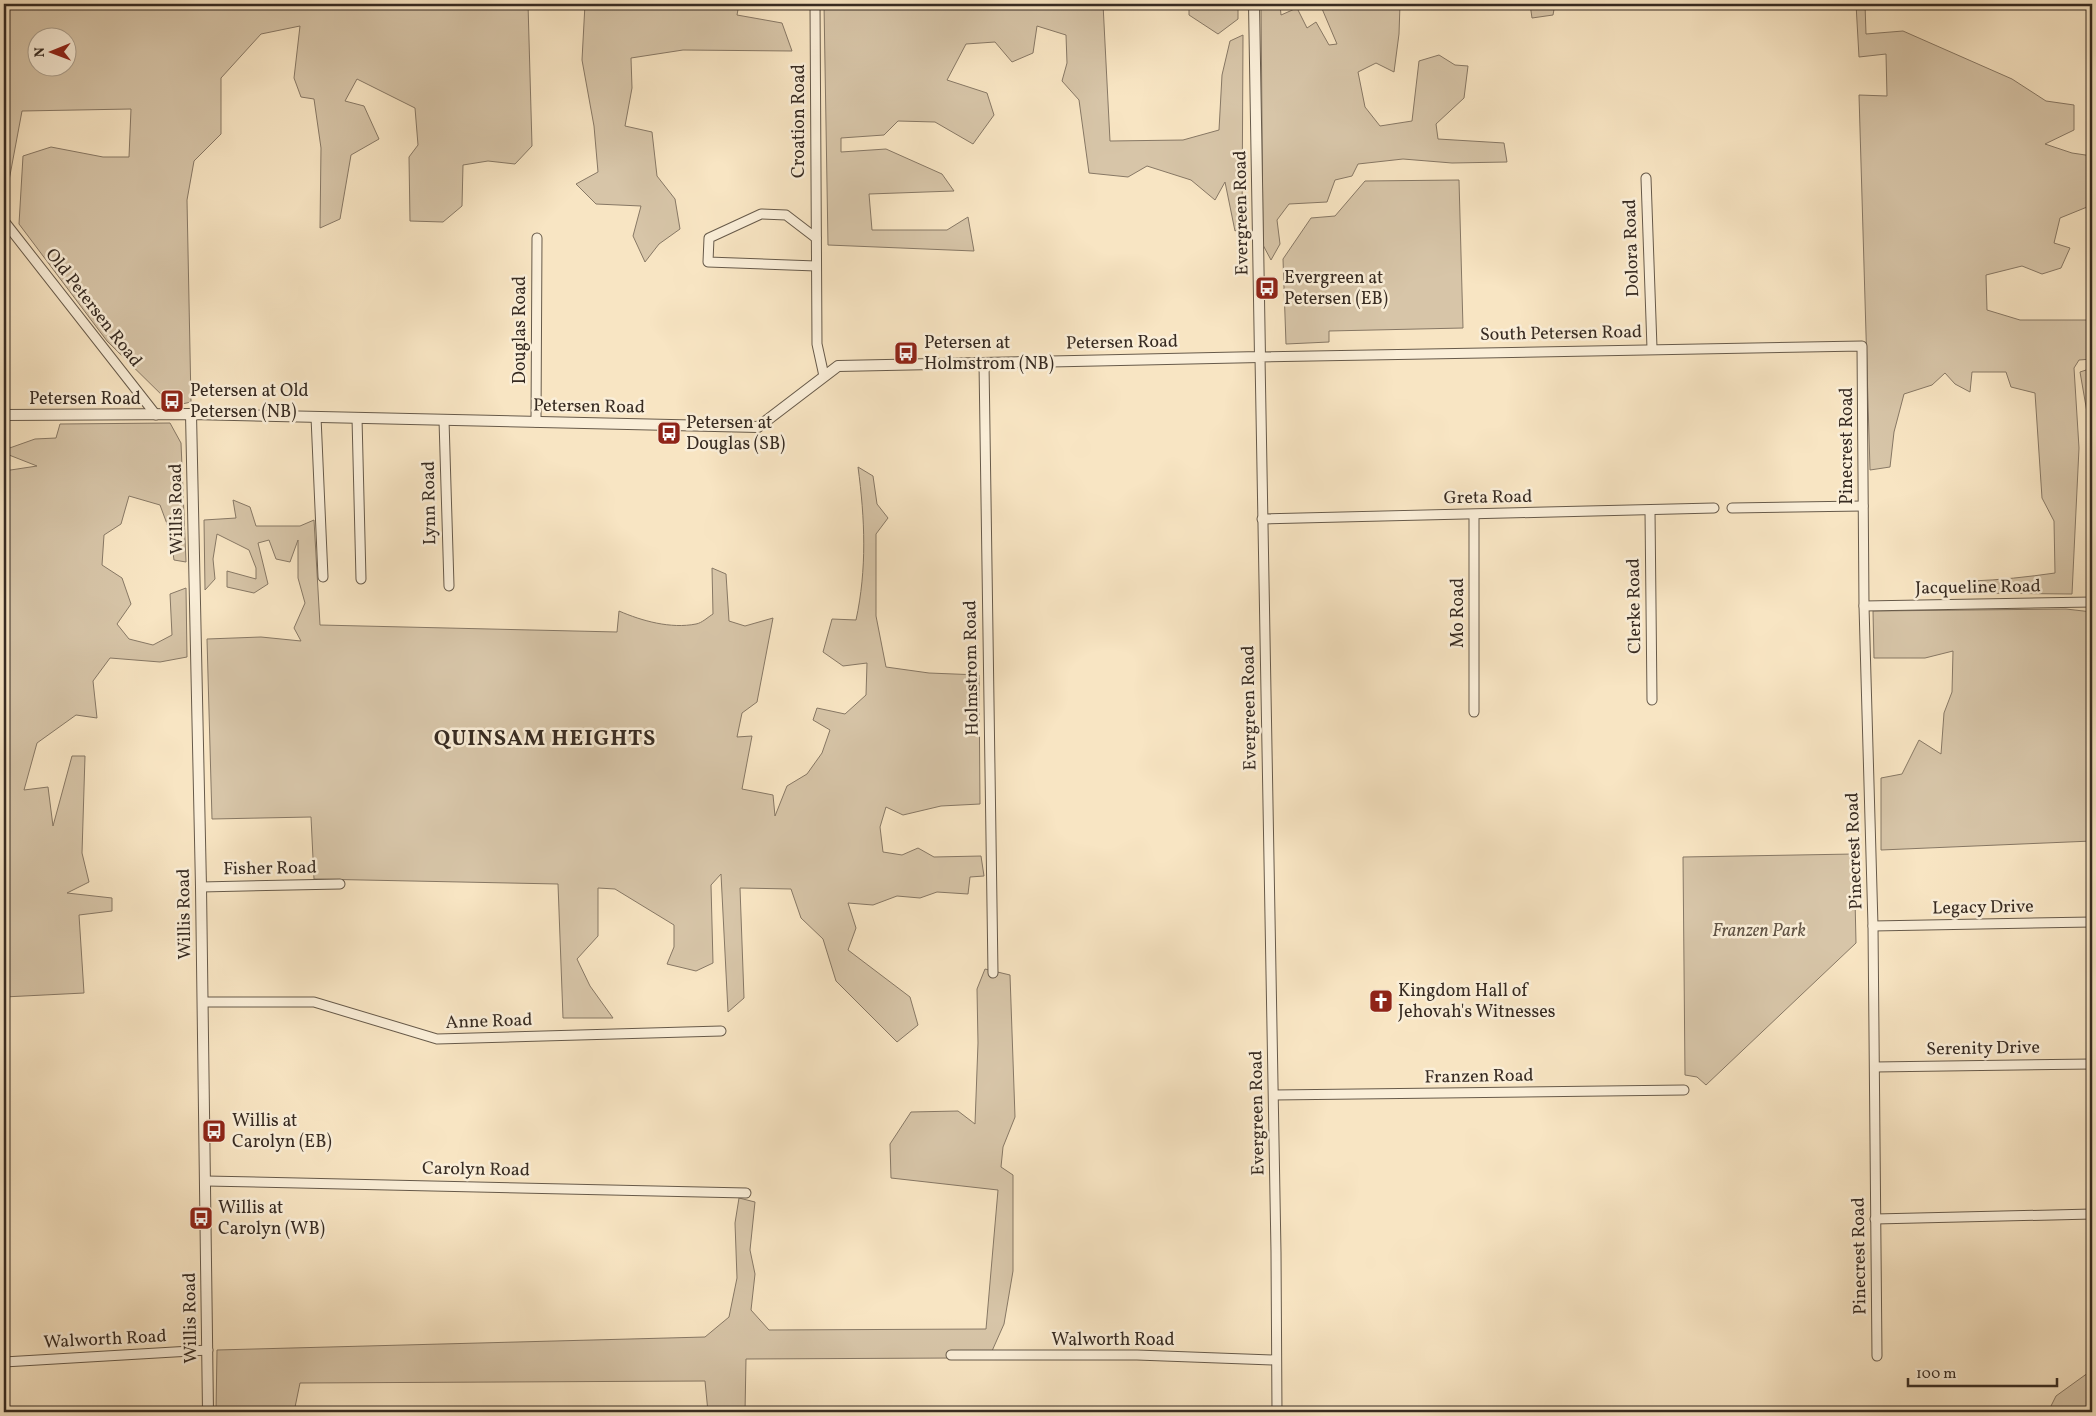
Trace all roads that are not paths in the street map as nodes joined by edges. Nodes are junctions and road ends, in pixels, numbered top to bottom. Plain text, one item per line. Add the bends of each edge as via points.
1 (815, 4) edge
2 (1254, 4) edge
3 (1646, 178) dead end
4 (4, 221) edge
5 (537, 238) dead end
6 (816, 238) junction
7 (816, 266) junction
8 (1862, 346) joint
9 (1652, 348) junction
10 (1260, 357) junction
11 (984, 363) junction
12 (824, 376) junction
13 (191, 414) junction
14 (156, 415) junction
15 (4, 416) edge
16 (316, 417) junction
17 (356, 418) junction
18 (444, 420) junction
19 (536, 422) junction
20 (1863, 506) junction
21 (1714, 508) dead end
22 (1732, 508) dead end
23 (1650, 511) junction
24 (1474, 515) junction
25 (1262, 519) junction
26 (323, 577) dead end
27 (361, 579) dead end
28 (448, 586) dead end
29 (2092, 602) edge
30 (1864, 606) junction
31 (1652, 700) dead end
32 (1474, 712) dead end
33 (340, 884) dead end
34 (201, 887) junction
35 (2092, 922) edge
36 (1873, 926) junction
37 (993, 973) dead end
38 (203, 1002) junction
39 (721, 1031) dead end
40 (2092, 1064) edge
41 (1875, 1067) junction
42 (1684, 1090) dead end
43 (1274, 1095) junction
44 (206, 1181) junction
45 (746, 1193) dead end
46 (2092, 1214) edge
47 (1876, 1219) junction
48 (208, 1350) junction
49 (951, 1355) dead end
50 (1877, 1356) dead end
51 (1276, 1360) junction
52 (4, 1362) edge
53 (208, 1412) edge
54 (1277, 1412) edge

1 - 6 street, Croation Road
2 - 10 street, Evergreen Road
3 - 9 street, Dolora Road
4 - 14 street, Old Petersen Road
5 - 19 street, Douglas Road
6 - 7 street, Croation Road
6 - 7 street via 786,215 761,214 709,238 708,262
7 - 12 street, Croation Road via 817,344
8 - 9 street, South Petersen Road
8 - 20 street, Pinecrest Road
9 - 10 street, South Petersen Road
10 - 11 street, Petersen Road
10 - 25 street, Evergreen Road
11 - 12 street, Petersen Road via 838,366
11 - 37 street, Holmstrom Road
12 - 19 street, Petersen Road via 758,427
13 - 14 street, Petersen Road
13 - 16 street, Petersen Road
13 - 34 street, Willis Road
14 - 15 street, Petersen Road
16 - 17 street, Petersen Road
16 - 26 street
17 - 18 street, Petersen Road
17 - 27 street
18 - 19 street, Petersen Road
18 - 28 street, Lynn Road
20 - 22 street
20 - 30 street, Pinecrest Road
21 - 23 street, Greta Road
23 - 24 street, Greta Road
23 - 31 street, Clerke Road
24 - 25 street, Greta Road
24 - 32 street, Mo Road
25 - 43 street, Evergreen Road
29 - 30 street, Jacqueline Road
30 - 36 street, Pinecrest Road
33 - 34 street, Fisher Road
34 - 38 street, Willis Road
35 - 36 street, Legacy Drive
36 - 41 street, Pinecrest Road
38 - 39 street, Anne Road via 314,1002 437,1039
38 - 44 street, Willis Road
40 - 41 street, Serenity Drive
41 - 47 street, Pinecrest Road
42 - 43 street, Franzen Road
43 - 51 street, Evergreen Road
44 - 45 street, Carolyn Road
44 - 48 street, Willis Road
46 - 47 street
47 - 50 street, Pinecrest Road
48 - 52 street, Walworth Road
48 - 53 street, Willis Road
49 - 51 street, Walworth Road via 1137,1355
51 - 54 street, Evergreen Road

